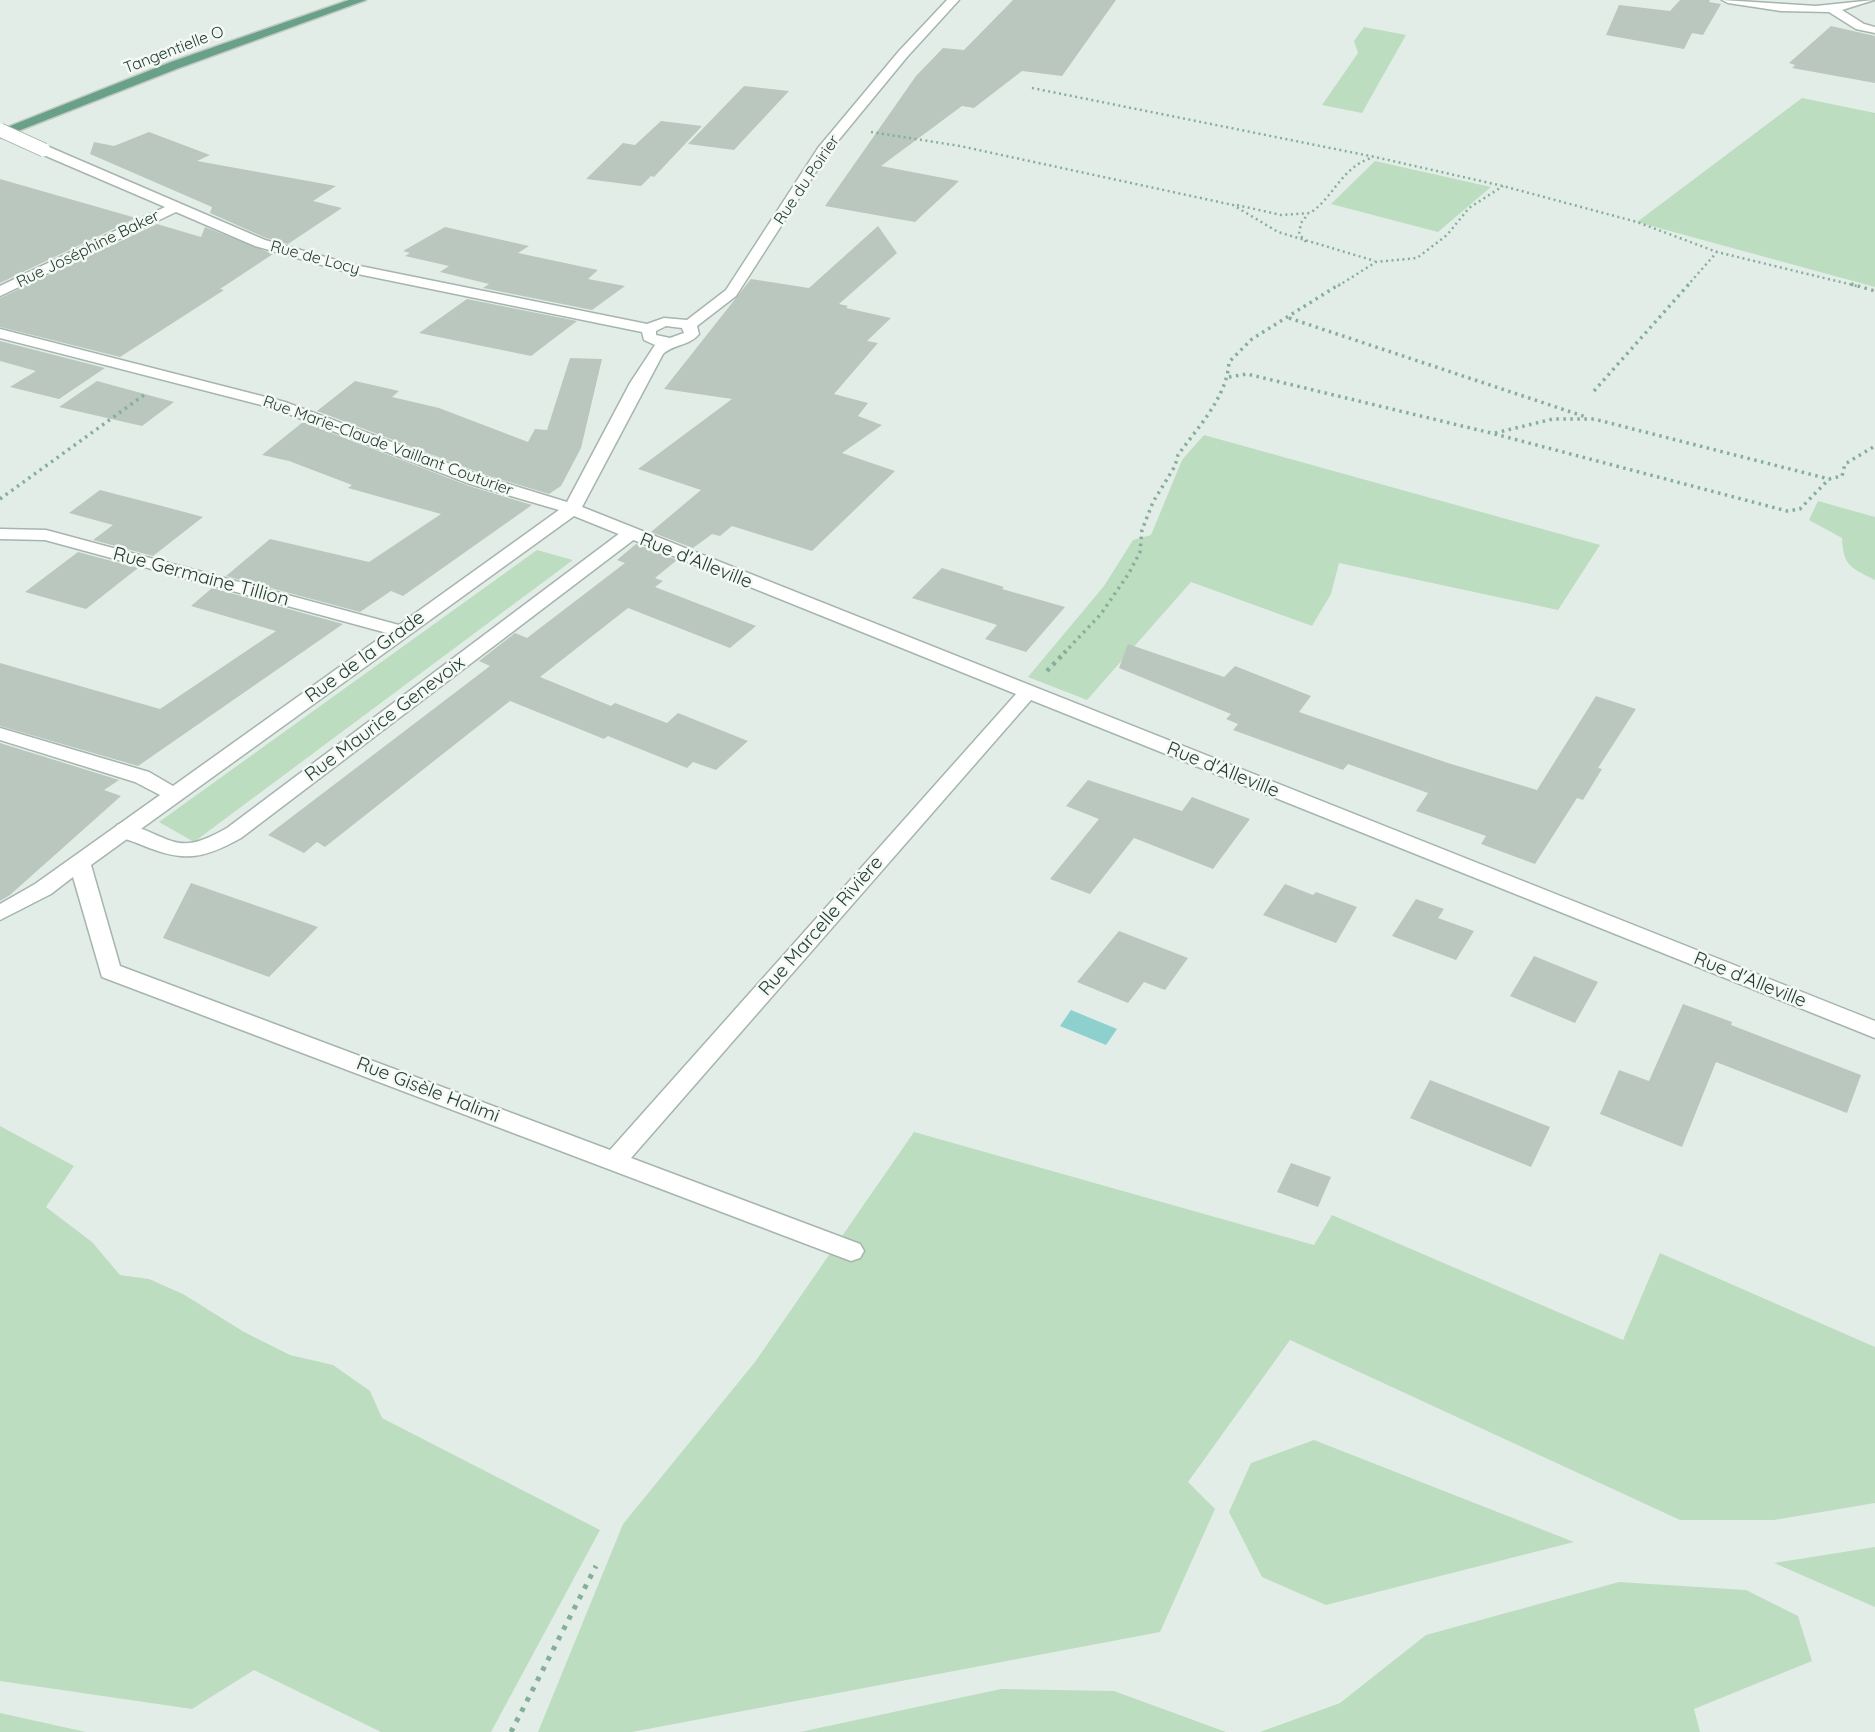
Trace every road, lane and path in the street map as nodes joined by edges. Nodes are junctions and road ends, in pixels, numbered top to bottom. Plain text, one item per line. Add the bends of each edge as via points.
1 (324, 0) edge
2 (360, 0) edge
3 (953, 0) edge
4 (1728, 0) edge
5 (1868, 0) edge
6 (1831, 8) junction
7 (1875, 30) edge
8 (103, 79) dead end
9 (1031, 88) dead end
10 (1, 125) edge
11 (842, 128) junction
12 (1375, 157) junction
13 (1503, 186) junction
14 (1233, 205) junction
15 (176, 207) junction
16 (1308, 214) junction
17 (1306, 242) junction
18 (1717, 252) junction
19 (1376, 262) junction
20 (1875, 291) edge
21 (0, 292) edge
22 (1289, 317) junction
23 (689, 325) junction
24 (649, 329) junction
25 (0, 333) edge
26 (666, 343) junction
27 (168, 377) junction
28 (1229, 377) junction
29 (1594, 391) dead end
30 (1594, 419) junction
31 (1491, 433) junction
32 (1875, 446) edge
33 (1829, 479) junction
34 (0, 499) edge
35 (572, 509) junction
36 (0, 534) edge
37 (630, 534) junction
38 (401, 631) junction
39 (1027, 693) junction
40 (0, 734) edge
41 (175, 794) junction
42 (124, 830) junction
43 (80, 863) junction
44 (0, 913) edge
45 (1875, 1030) edge
46 (615, 1160) junction
47 (851, 1251) dead end
48 (596, 1566) dead end
49 (511, 1732) edge

1 - 8 main road, Tangentielle O
2 - 10 main road, Tangentielle O
3 - 11 street, Rue du Poirier
4 - 6 street via 1771,7
5 - 6 street
6 - 7 street via 1860,27
9 - 12 path
10 - 15 street, Rue de Locy, bridge via 44,150
11 - 14 path via 960,146
11 - 23 street, Rue du Poirier via 731,293
12 - 13 path
12 - 16 path via 1350,168
13 - 18 path via 1637,222
13 - 19 path via 1469,208 1447,235 1417,258
14 - 16 path via 1290,216
14 - 17 path via 1278,232
15 - 21 street, Rue Joséphine Baker
15 - 24 street, Rue de Locy via 260,243 348,268
16 - 17 path via 1299,234
17 - 19 path
18 - 20 path
18 - 29 path
19 - 22 path
22 - 28 path via 1236,353 1229,362
22 - 30 path
23 - 24 street via 671,321
23 - 26 street, Rue du Poirier via 689,337
24 - 26 street via 649,337
25 - 27 street, Rue Marie-Claude Vaillant Couturier
26 - 35 street, Rue de la Grade via 638,383
27 - 34 path
27 - 35 street, Rue Marie-Claude Vaillant Couturier via 279,405 476,480
28 - 31 path via 1247,374
28 - 39 path via 1178,454 1153,502 1142,530 1140,552 1129,573 1101,614
30 - 31 path via 1553,419
30 - 33 path
31 - 33 path via 1787,511 1800,509
32 - 33 path via 1845,464 1842,475
35 - 37 street, Rue d'Alleville
35 - 38 street, Rue de la Grade
36 - 38 street, Rue Germaine Tillion via 46,535
37 - 39 street, Rue d'Alleville
37 - 42 street, Rue Maurice Genevoix via 234,833 205,849 188,851
38 - 41 street, Rue de la Grade
39 - 45 street, Rue d'Alleville
39 - 46 street, Rue Marcelle Rivière
40 - 41 street via 142,777
41 - 42 street, Rue de la Grade
42 - 43 street, Rue de la Grade
43 - 44 street, Rue de la Grade
43 - 46 street, Rue Gisèle Halimi via 110,971
46 - 47 street, Rue Gisèle Halimi
48 - 49 path

